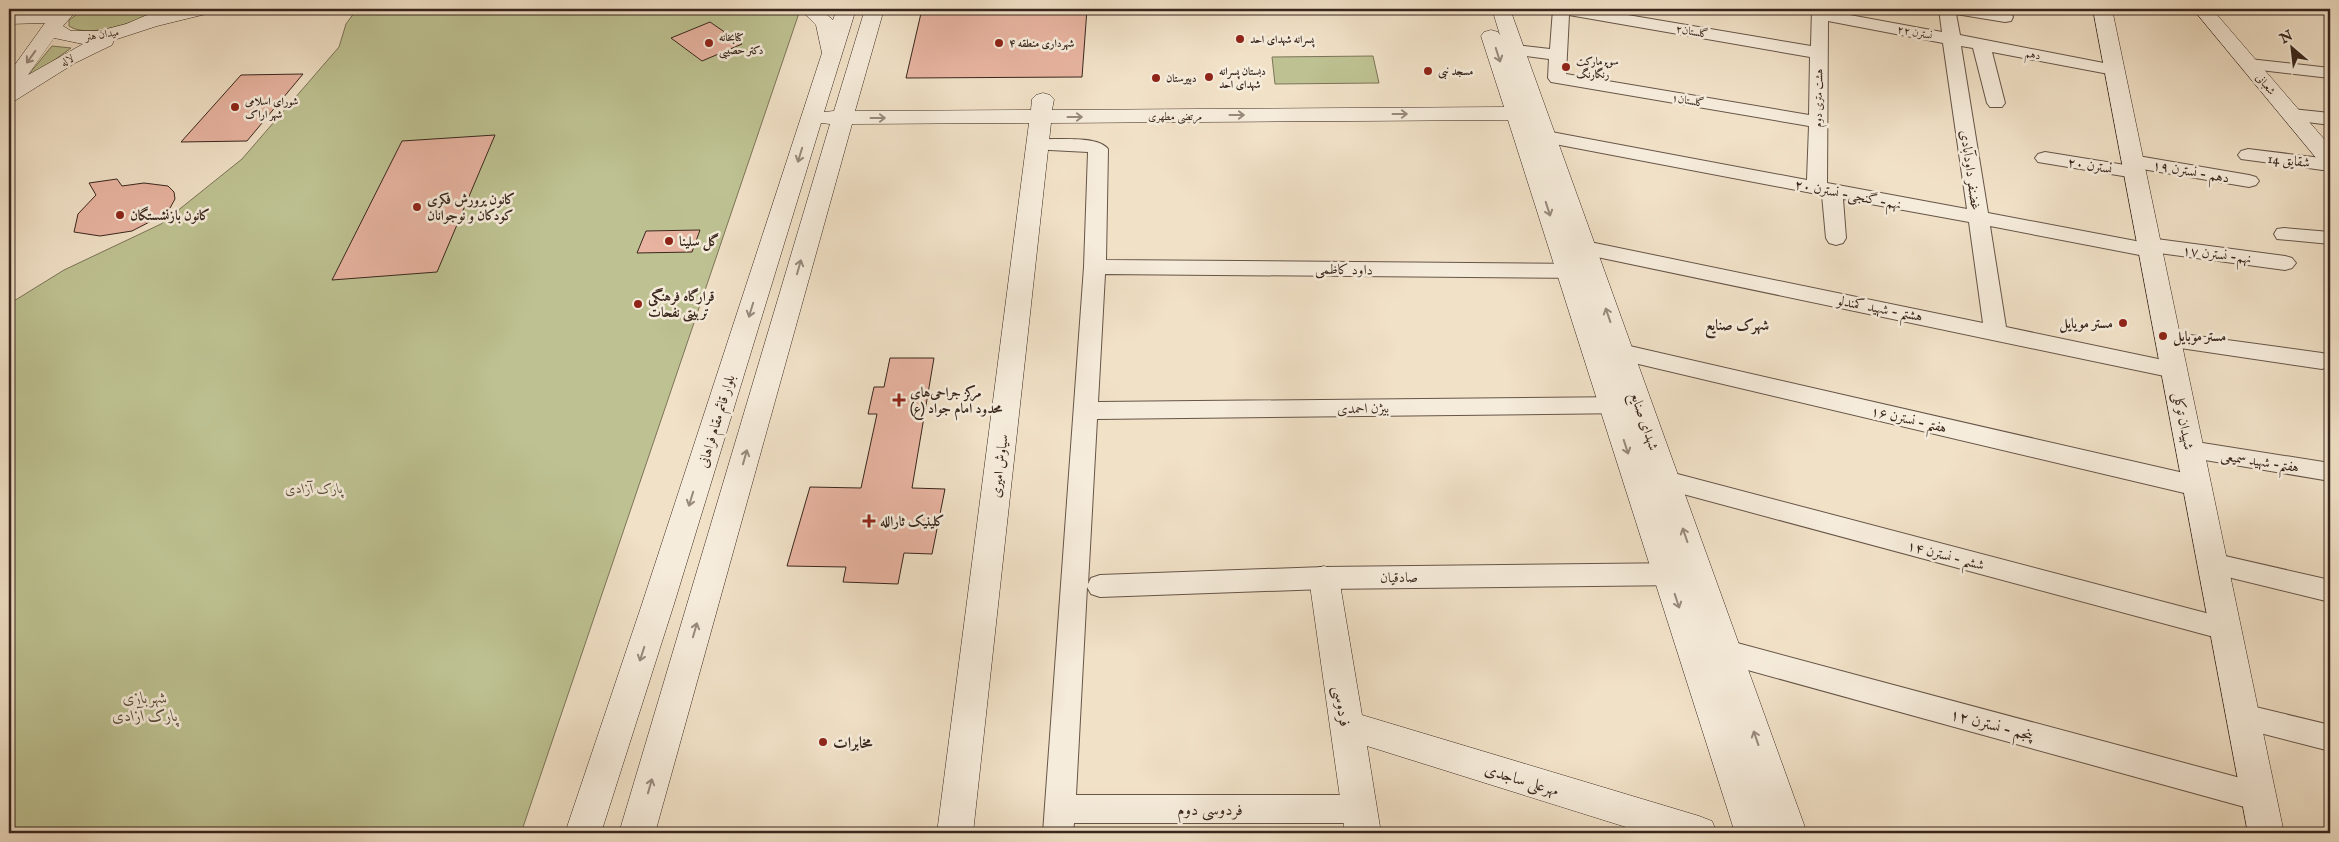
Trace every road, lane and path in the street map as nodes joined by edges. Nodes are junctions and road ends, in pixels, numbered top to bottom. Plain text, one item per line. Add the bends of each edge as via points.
1 (175, 9) edge
2 (203, 9) edge
3 (809, 9) edge
4 (846, 9) edge
5 (874, 9) edge
6 (1482, 9) edge
7 (1502, 9) edge
8 (1563, 9) edge
9 (1947, 9) edge
10 (1954, 9) edge
11 (2102, 9) edge
12 (2202, 9) edge
13 (2326, 9) edge
14 (2330, 9) edge
15 (1820, 11) edge
16 (63, 14) edge
17 (2005, 17) dead end
18 (9, 18) edge
19 (149, 22) junction
20 (128, 29) junction
21 (1952, 39) junction
22 (1981, 44) junction
23 (1516, 50) junction
24 (832, 53) junction
25 (1819, 53) junction
26 (1559, 55) junction
27 (2249, 64) junction
28 (2114, 70) junction
29 (2330, 73) edge
30 (9, 88) edge
31 (9, 96) edge
32 (1996, 103) dead end
33 (1042, 108) junction
34 (814, 109) junction
35 (844, 109) junction
36 (1529, 112) junction
37 (2292, 115) junction
38 (2330, 119) edge
39 (1818, 122) junction
40 (1038, 145) junction
41 (2248, 156) dead end
42 (2045, 158) dead end
43 (2330, 160) edge
44 (2330, 165) edge
45 (2133, 166) junction
46 (2249, 181) dead end
47 (1824, 190) junction
48 (1979, 218) junction
49 (2284, 234) dead end
50 (1836, 238) dead end
51 (2330, 238) edge
52 (2150, 248) junction
53 (2285, 263) dead end
54 (1582, 264) junction
55 (1095, 267) junction
56 (1995, 332) junction
57 (2168, 340) junction
58 (1621, 352) junction
59 (2322, 361) dead end
60 (2174, 370) junction
61 (1639, 404) junction
62 (1612, 405) junction
63 (1086, 411) junction
64 (2190, 450) junction
65 (2330, 472) edge
66 (1666, 480) junction
67 (2197, 486) junction
68 (2212, 564) junction
69 (1699, 574) junction
70 (1668, 575) junction
71 (1324, 578) junction
72 (1100, 586) dead end
73 (2330, 591) edge
74 (2225, 629) junction
75 (1726, 652) junction
76 (2243, 717) junction
77 (1346, 725) junction
78 (2330, 738) edge
79 (1734, 776) junction
80 (1769, 776) junction
81 (2259, 797) junction
82 (1059, 821) edge
83 (1361, 821) edge
84 (584, 833) edge
85 (637, 833) edge
86 (955, 833) edge
87 (1699, 833) edge
88 (1753, 833) edge
89 (1789, 833) edge
90 (2266, 833) edge

1 - 19 street, میدان هنر
2 - 19 street
3 - 24 street via 825,23
4 - 24 street, بلوار قائم مقام فراهانی
5 - 35 street
6 -> 36 street, شهدای صنایع
7 - 23 street, شهدای صنایع
8 - 25 street, گلستان۲
8 - 26 street
9 - 21 street, غضنفر داودآبادی
10 - 17 street
11 - 28 street, شهیدان توکلی
12 - 27 street, شعبانی
13 - 14 street
15 - 21 street, نسترن ۲۲
15 - 25 street, هشت متری دوم
16 - 18 street
16 - 20 street, میدان هنر via 55,32 62,36 106,35
16 -> 30 street
19 - 20 street, میدان هنر
20 - 31 street, لاله via 68,59
21 - 22 street, دهم
21 - 48 street, غضنفر داودآبادی
22 - 28 street, دهم
22 - 32 street
23 - 26 street
23 - 36 street, شهدای صنایع
24 - 34 street, بلوار قائم مقام فراهانی
25 - 39 street, هشت متری دوم
26 - 39 street, گلستان۱ via 1557,78
27 - 29 street
27 - 37 street, شعبانی
28 - 45 street, شهیدان توکلی
33 - 35 street, مرتضی مطهری
33 - 36 street, مرتضی مطهری
33 - 40 street, سیاوش امیری
34 - 35 street, مرتضی مطهری
34 -> 84 street, بلوار قائم مقام فراهانی
85 -> 35 street
36 - 47 street, نهم- گنجی- نسترن ۲۰
36 - 54 street, شهدای صنایع
36 -> 54 street, شهدای صنایع
37 - 38 street
37 - 43 street, شعبانی
39 - 47 street, هشت متری دوم
40 - 55 street via 1091,146 1098,149
40 - 86 street, سیاوش امیری
41 - 44 street, شقایق 14
42 - 45 street, نسترن ۲۰
45 - 46 street, دهم - نسترن ۱۹
45 - 52 street, شهیدان توکلی
47 - 48 street, نهم- گنجی- نسترن ۲۰
47 - 50 street, هشت متری دوم
48 - 52 street, نهم- گنجی- نسترن ۲۰
48 - 56 street, غضنفر داودآبادی
49 - 51 street
52 - 53 street, نهم- نسترن ۱۷
52 - 57 street, شهیدان توکلی
54 - 55 street, داود کاظمی
54 - 56 street, هشتم - شهید کمندلو
58 -> 54 street, شهدای صنایع
54 - 62 street, شهدای صنایع
55 - 63 street
56 - 60 street, هشتم - شهید کمندلو
57 - 59 street
57 - 60 street, شهیدان توکلی
58 - 61 street, شهدای صنایع
58 - 67 street, هفتم - نسترن ۱۶
60 - 64 street, شهیدان توکلی
61 - 62 street, بیژن احمدی
61 - 66 street, شهدای صنایع
62 - 63 street, بیژن احمدی
62 -> 70 street, شهدای صنایع
63 - 82 street
64 - 65 street, هفتم- شهید سمیعی
64 - 67 street, شهیدان توکلی
69 -> 66 street, شهدای صنایع
66 - 74 street, ششم - نسترن ۱۴
67 - 68 street, شهیدان توکلی
68 - 73 street
68 - 74 street, شهیدان توکلی
69 - 70 street, صادقیان
69 - 75 street, شهدای صنایع
70 - 71 street, صادقیان
70 -> 79 street, شهدای صنایع
71 - 72 street, صادقیان
71 - 77 street, فردوسی
74 - 76 street, شهیدان توکلی
80 -> 75 street, شهدای صنایع
75 - 81 street, پنجم - نسترن ۱۲
76 - 78 street
76 - 81 street, شهیدان توکلی
77 - 83 street, فردوسی
77 - 87 street, مهرعلی ساجدی
79 - 80 street
79 - 88 street, شهدای صنایع
80 - 89 street, شهدای صنایع
81 - 90 street, شهیدان توکلی
82 - 83 street, فردوسی دوم

